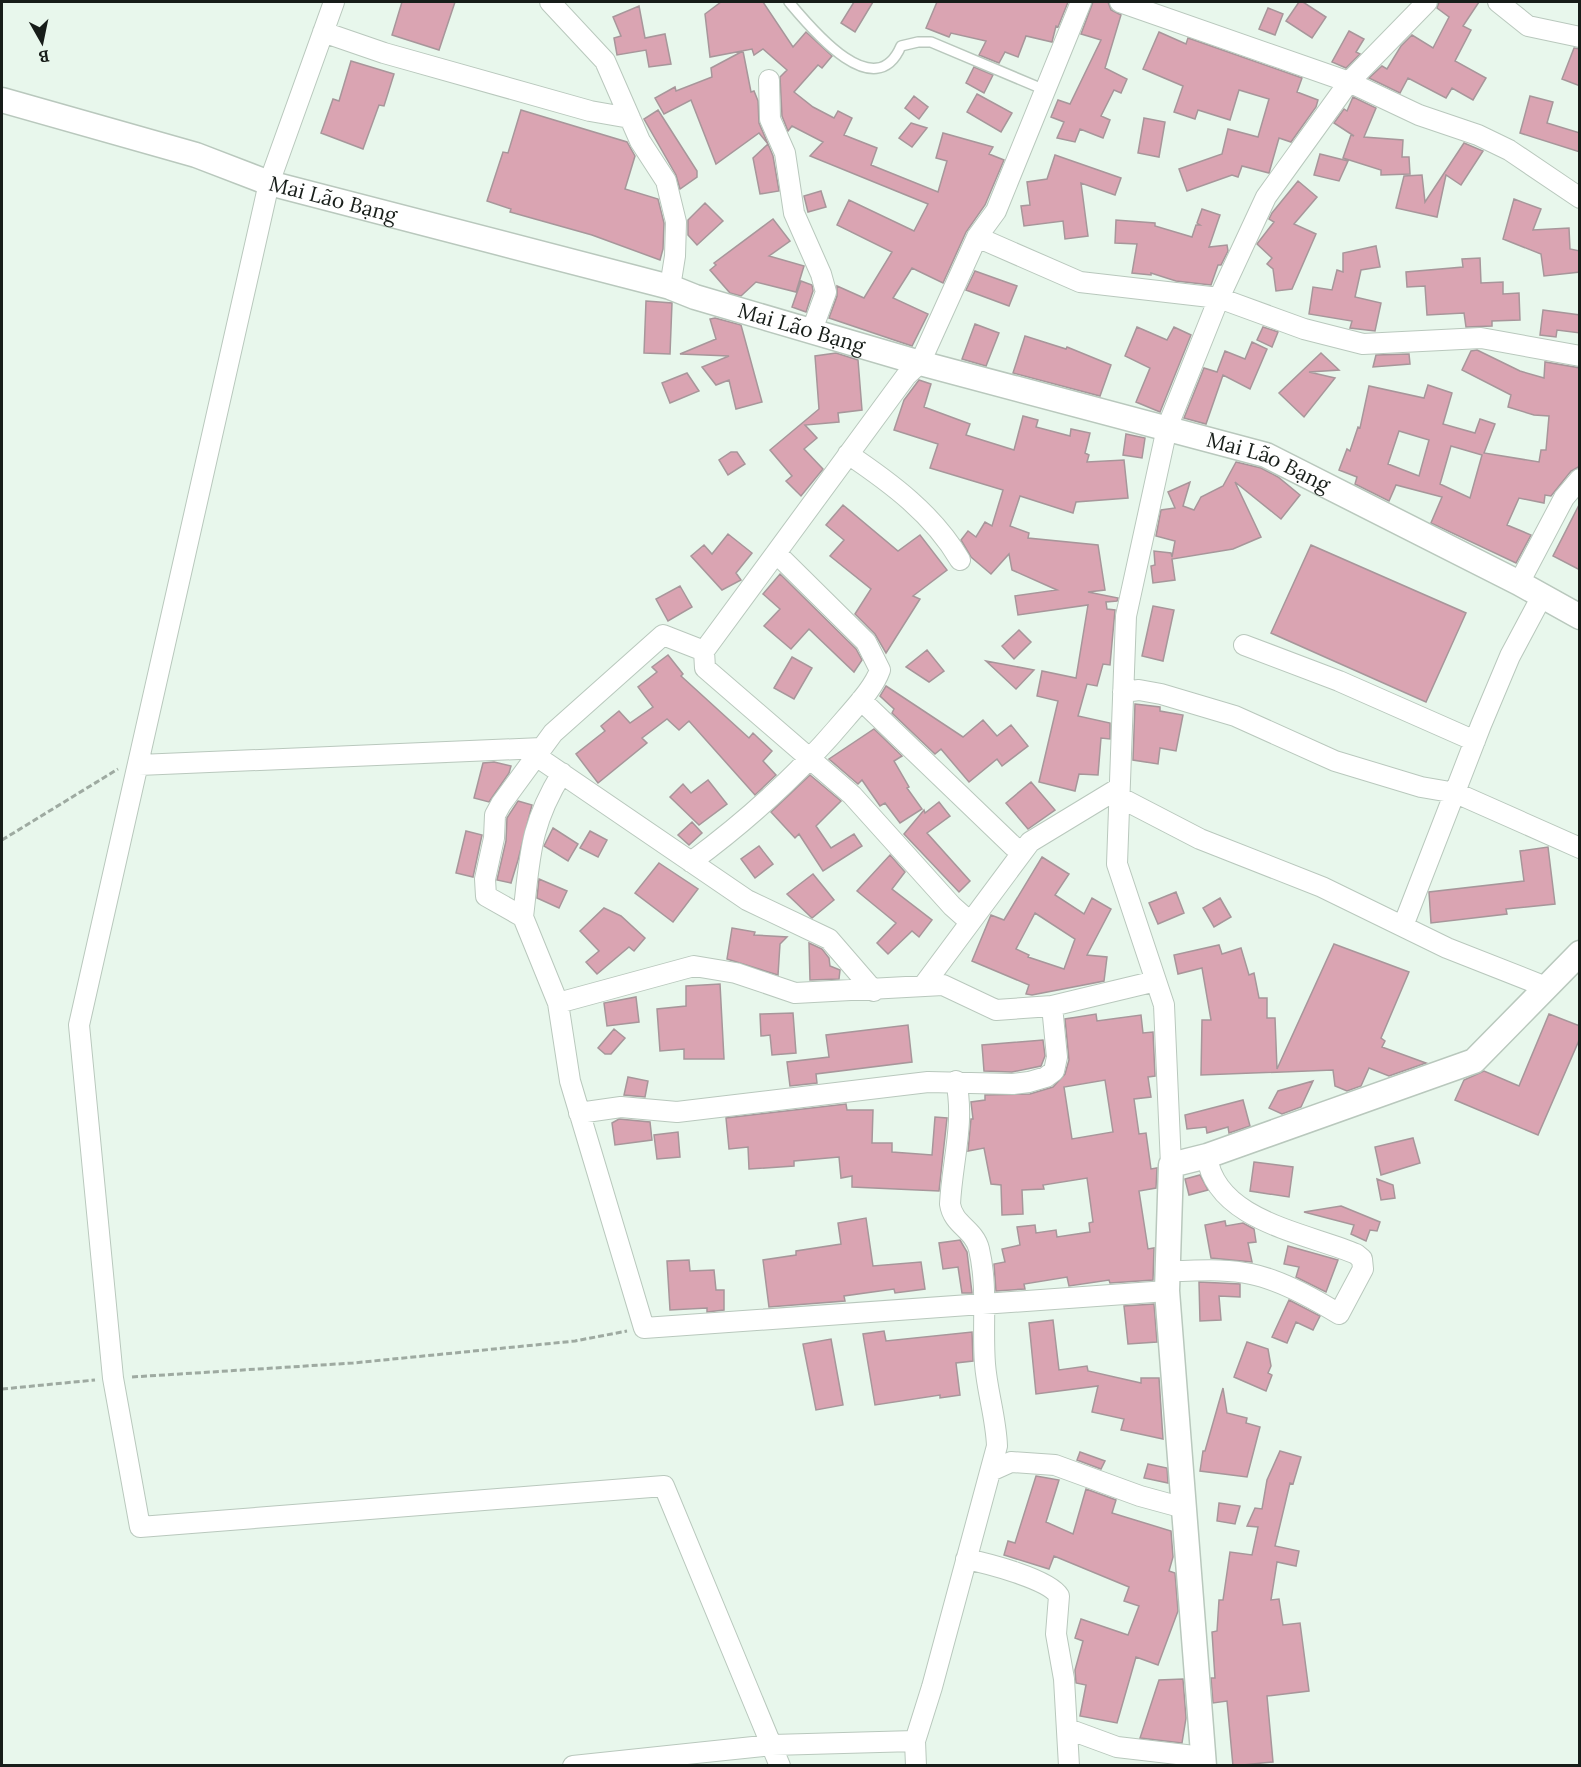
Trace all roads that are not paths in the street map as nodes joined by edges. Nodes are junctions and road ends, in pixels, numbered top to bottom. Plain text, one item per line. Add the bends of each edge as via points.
1 (334, 2) edge
2 (550, 2) edge
3 (789, 2) edge
4 (1081, 2) edge
5 (1120, 2) edge
6 (1427, 2) edge
7 (1498, 2) edge
8 (323, 32) junction
9 (1580, 37) edge
10 (769, 80) dead end
11 (1349, 82) junction
12 (1045, 90) junction
13 (2, 100) edge
14 (630, 118) junction
15 (269, 183) junction
16 (1580, 198) edge
17 (977, 237) junction
18 (670, 287) junction
19 (1219, 298) junction
20 (812, 330) junction
21 (1580, 356) edge
22 (920, 363) junction
23 (1167, 428) junction
24 (848, 454) junction
25 (1580, 480) edge
26 (1572, 501) edge
27 (776, 553) junction
28 (960, 560) dead end
29 (1519, 583) junction
30 (1542, 596) junction
31 (1580, 617) edge
32 (1244, 645) dead end
33 (704, 651) junction
34 (1123, 692) junction
35 (861, 700) junction
36 (1475, 741) junction
37 (539, 752) junction
38 (812, 758) junction
39 (139, 765) junction
40 (562, 773) junction
41 (1119, 793) junction
42 (1456, 794) junction
43 (1580, 848) edge
44 (1023, 851) junction
45 (691, 862) junction
46 (523, 917) junction
47 (970, 922) junction
48 (1404, 926) junction
49 (1580, 953) edge
50 (1156, 981) junction
51 (922, 986) junction
52 (1546, 987) junction
53 (874, 991) junction
54 (558, 1003) junction
55 (1052, 1006) junction
56 (956, 1082) junction
57 (579, 1113) junction
58 (1208, 1156) junction
59 (1171, 1165) junction
60 (1167, 1281) junction
61 (986, 1304) junction
62 (991, 1471) junction
63 (1184, 1508) junction
64 (966, 1559) junction
65 (1068, 1729) junction
66 (915, 1741) junction
67 (772, 1745) junction
68 (1203, 1761) edge
69 (573, 1766) edge
70 (780, 1766) edge
71 (916, 1766) edge
72 (1069, 1766) edge

1 - 8 street
2 - 14 street via 605,61
3 - 12 lane via 848,61 866,68 879,69 895,60 901,46 931,42
4 - 12 street
5 - 11 street
6 - 11 street
7 - 9 street via 1528,26
8 - 14 street via 590,111
8 - 15 street
10 - 20 street via 770,119 785,153 794,213 826,292
11 - 16 street via 1509,150
11 - 19 street via 1266,197
12 - 17 street via 996,211
13 - 15 street, Mai Lão Bạng via 196,155
14 - 18 street via 640,141 662,172 675,209 675,256
15 - 18 street, Mai Lão Bạng
15 - 39 street
17 - 19 street via 1080,282
17 - 22 street
18 - 20 street, Mai Lão Bạng
19 - 21 street via 1304,329 1363,344 1481,338
19 - 23 street
20 - 22 street, Mai Lão Bạng
22 - 23 street, Mai Lão Bạng
22 - 24 street
23 - 29 street, Mai Lão Bạng via 1266,454
23 - 34 street via 1126,616
24 - 27 street
24 - 28 street via 913,502
25 - 26 street
26 - 29 street
27 - 33 street
27 - 35 street via 874,653 880,670
29 - 30 street, Mai Lão Bạng
30 - 31 street, Mai Lão Bạng
30 - 36 street via 1510,656
32 - 36 street via 1339,681
33 - 37 street via 663,635 553,733
33 - 38 street via 705,668 716,679
34 - 41 street
34 - 42 street via 1139,690 1207,706 1335,761
35 - 38 street
35 - 44 street via 1013,846
36 - 42 street
37 - 39 street
37 - 40 street
37 - 46 street via 495,815 485,879 486,896
38 - 45 street via 771,798
38 - 47 street via 852,795
39 - 67 street via 79,1025 113,1378 140,1527 664,1486
40 - 45 street
40 - 46 street via 532,834
41 - 44 street via 1030,842
41 - 48 street via 1200,839 1322,887
41 - 50 street via 1117,864
42 - 43 street
42 - 48 street
44 - 47 street
45 - 53 street via 747,900 829,939
46 - 54 street
47 - 51 street
48 - 52 street via 1446,948
49 - 52 street
50 - 55 street
50 - 59 street via 1164,1005
51 - 53 street
51 - 55 street via 943,985 996,1010
52 - 58 street via 1474,1061
53 - 54 street via 795,993 736,973 694,966
54 - 57 street
55 - 56 street via 1057,1057 1054,1071 1046,1077 1013,1084
56 - 57 street via 814,1094 676,1112 621,1107
56 - 61 street via 960,1126 951,1181 951,1212 977,1242
57 - 61 street via 644,1328
58 - 59 street
58 - 60 street via 1215,1182 1256,1217 1356,1254 1362,1259 1363,1269 1339,1314 1251,1274 1225,1270
59 - 60 street
60 - 61 street
60 - 63 street
61 - 62 street via 983,1342 996,1440
62 - 63 street via 1011,1462 1055,1466
62 - 64 street
63 - 68 street
64 - 65 street via 1032,1579 1056,1591 1057,1646
64 - 66 street
65 - 68 street via 1117,1747
65 - 72 street
66 - 67 street
66 - 71 street
67 - 69 street
67 - 70 street

